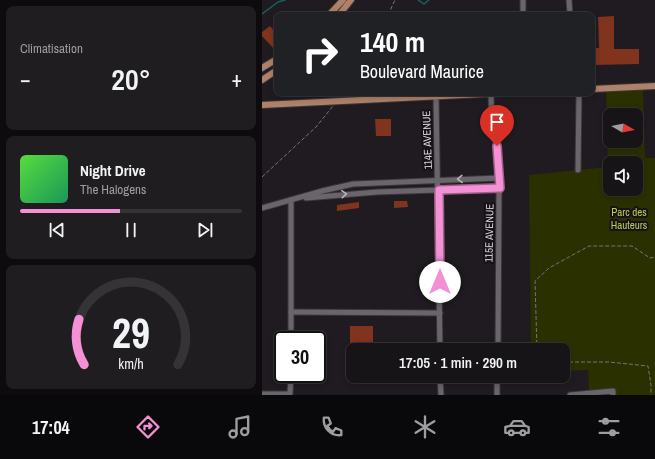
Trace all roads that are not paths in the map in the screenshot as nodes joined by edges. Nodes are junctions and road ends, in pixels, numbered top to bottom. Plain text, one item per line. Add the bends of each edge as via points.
1 (343, 0) edge
2 (351, 0) edge
3 (523, 0) edge
4 (569, 0) edge
5 (332, 12) edge
6 (341, 12) edge
7 (523, 12) edge
8 (570, 12) edge
9 (274, 61) edge
10 (262, 68) edge
11 (274, 72) edge
12 (262, 80) edge
13 (655, 86) edge
14 (595, 89) edge
15 (412, 96) edge
16 (454, 96) edge
17 (491, 96) edge
18 (579, 96) edge
19 (436, 97) junction
20 (264, 104) edge
21 (578, 170) dead end
22 (499, 178) junction
23 (439, 180) junction
24 (385, 182) junction
25 (500, 188) junction
26 (439, 190) junction
27 (384, 191) junction
28 (291, 200) junction
29 (262, 208) edge
30 (291, 312) junction
31 (440, 313) junction
32 (291, 331) edge
33 (440, 343) edge
34 (498, 343) edge
35 (290, 383) edge
36 (440, 383) edge
37 (497, 383) edge
38 (613, 393) edge
39 (262, 394) edge
40 (441, 395) edge
41 (497, 395) edge
42 (570, 395) edge

1 - 5 main road
2 - 6 main road
3 - 7 street
4 - 8 street
9 - 10 main road
11 - 12 main road
13 - 14 main road
15 - 19 main road
15 - 20 main road
16 - 19 main road
17 - 22 street, 115E AVENUE via 492,131 497,146
18 - 21 street
19 - 23 street, 114E AVENUE
22 -> 23 street
22 - 25 street, 115E AVENUE
23 - 24 street
23 - 26 street, 114E AVENUE
24 - 27 street
24 - 28 street via 353,184
25 - 26 street
25 - 34 street, 115E AVENUE
26 - 27 street
26 - 31 street, 114E AVENUE
28 -> 27 street
28 - 29 street
28 - 30 street
30 - 31 street
30 - 32 street
31 - 33 street, 114E AVENUE
35 - 39 street via 290,394
36 - 40 street
37 - 41 street
38 - 42 street

